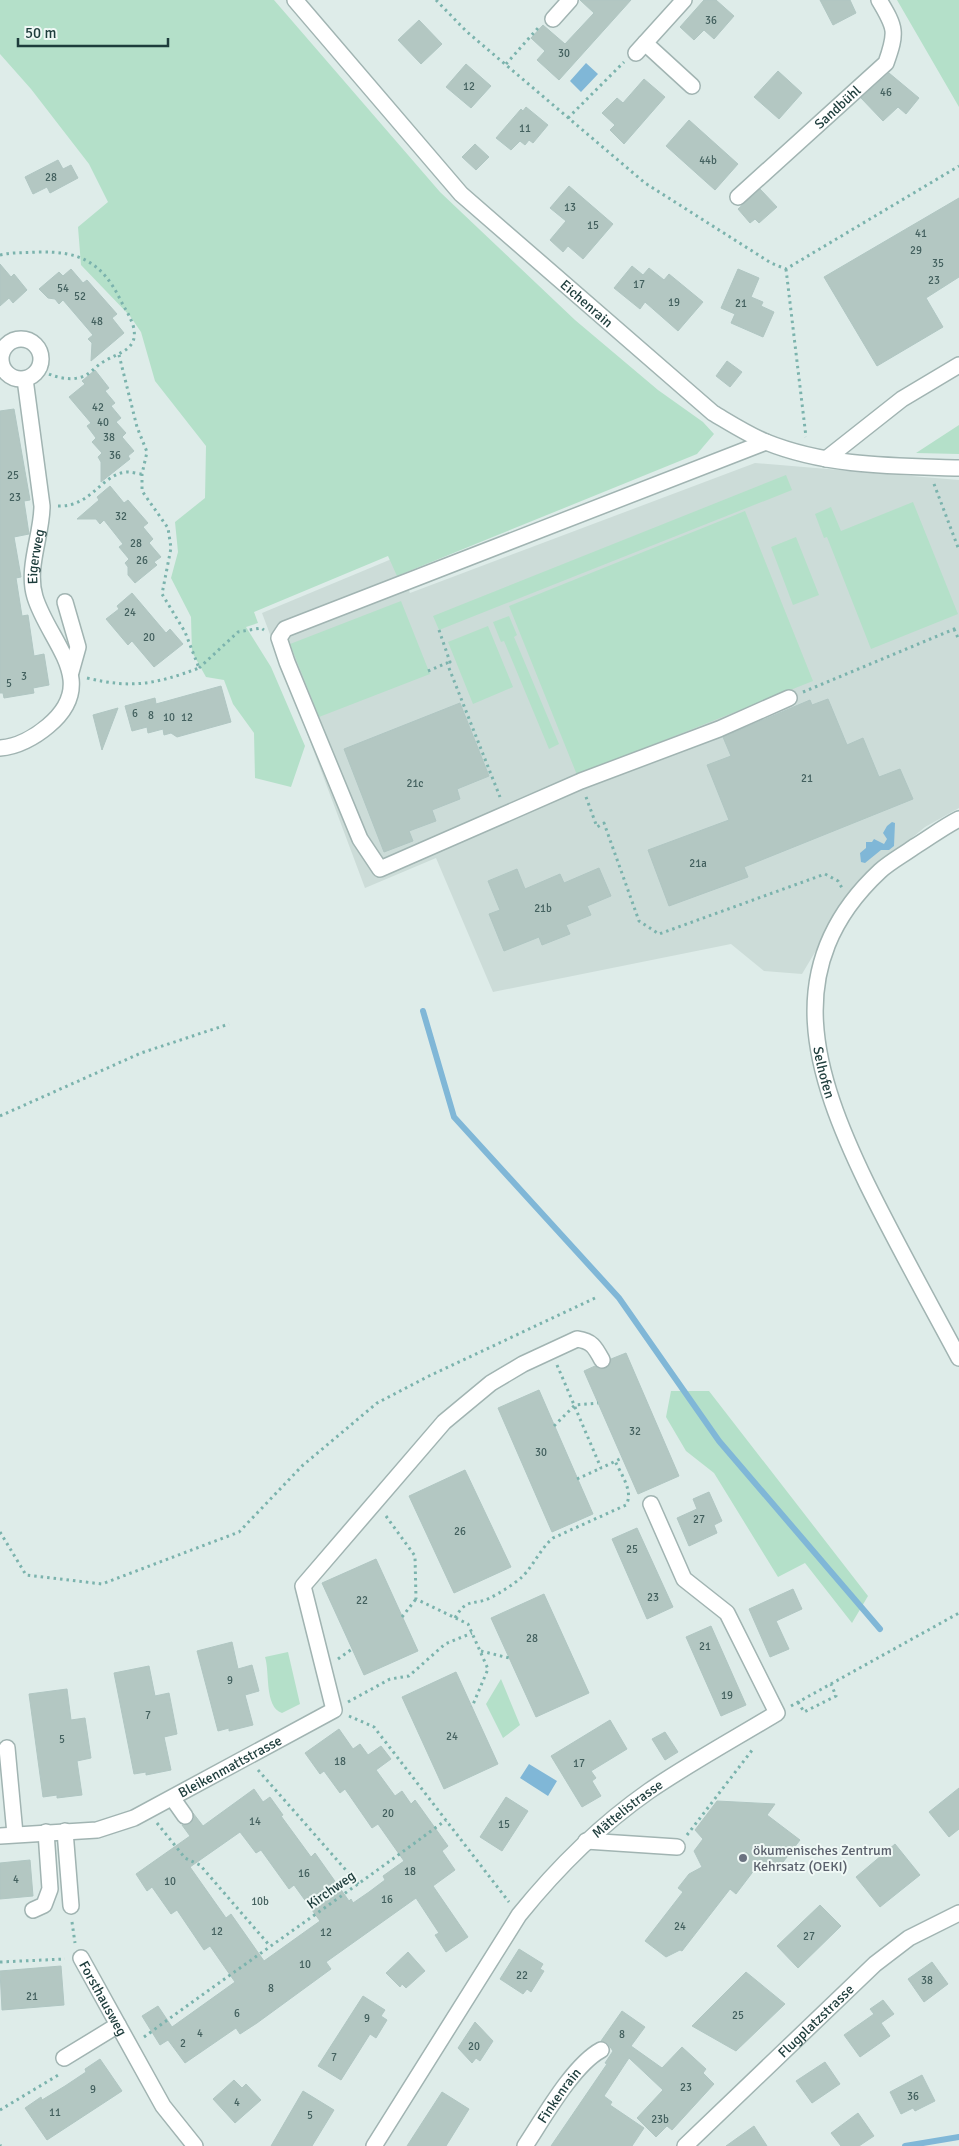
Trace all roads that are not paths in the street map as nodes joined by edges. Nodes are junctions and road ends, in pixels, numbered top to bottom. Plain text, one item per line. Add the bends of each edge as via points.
1 (295, 0) edge
2 (570, 0) edge
3 (684, 0) edge
4 (879, 0) edge
5 (553, 19) road end
6 (692, 86) dead end
7 (738, 197) dead end
8 (959, 365) edge
9 (1, 367) edge
10 (24, 379) junction
11 (766, 442) junction
12 (826, 459) junction
13 (959, 468) edge
14 (65, 602) dead end
15 (71, 673) junction
16 (789, 698) road end
17 (0, 748) edge
18 (959, 819) edge
19 (959, 1358) edge
20 (602, 1360) dead end
21 (652, 1504) dead end
22 (7, 1748) dead end
23 (173, 1799) junction
24 (185, 1816) dead end
25 (65, 1831) junction
26 (46, 1832) junction
27 (15, 1834) junction
28 (0, 1836) edge
29 (586, 1841) junction
30 (677, 1847) road end
31 (70, 1906) road end
32 (33, 1910) dead end
33 (959, 1913) edge
34 (81, 1958) road end
35 (118, 2025) junction
36 (601, 2050) dead end
37 (64, 2058) dead end
38 (195, 2146) edge
39 (374, 2146) edge
40 (525, 2146) edge
41 (684, 2146) edge

1 - 11 street, Eichenrain via 461,194 713,412
2 - 5 street
3 - 6 street via 640,48
4 - 7 street, Sandbühl via 892,21 895,39 886,63
8 - 12 street via 902,399
9 - 10 street via 8,374
9 - 10 street via 7,345 20,340 33,343 40,355 39,369
10 - 15 street, Eigerweg via 42,506 32,572 34,596
11 - 12 street, Eichenrain
11 - 16 street via 285,629 279,638 360,839 380,869 581,781 719,729
12 - 13 street, Eichenrain
14 - 15 street via 78,648
15 - 17 street via 69,696 53,722 24,742
18 - 19 street, Selhofen via 881,870 850,904 828,942 818,972 815,1008 820,1059 849,1146 888,1228
20 - 23 street, Bleikenmattstrasse via 593,1344 577,1338 491,1383 444,1422 303,1586 334,1710
21 - 29 street, Mättelistrasse via 684,1579 727,1613 777,1714 650,1790
22 - 27 street
23 - 24 street
23 - 25 street, Bleikenmattstrasse via 134,1818 97,1830
25 - 26 street, Bleikenmattstrasse
25 - 31 street
26 - 27 street, Bleikenmattstrasse
26 - 32 street via 50,1889 44,1905
27 - 28 street, Bleikenmattstrasse
29 - 30 street
29 - 39 street, Mättelistrasse via 547,1880 519,1915
33 - 41 street, Flugplatzstrasse via 909,1938 875,1964
34 - 35 street, Forsthausweg
35 - 37 street
35 - 38 street, Forsthausweg via 163,2106
36 - 40 street, Finkenrain via 591,2056 565,2087

